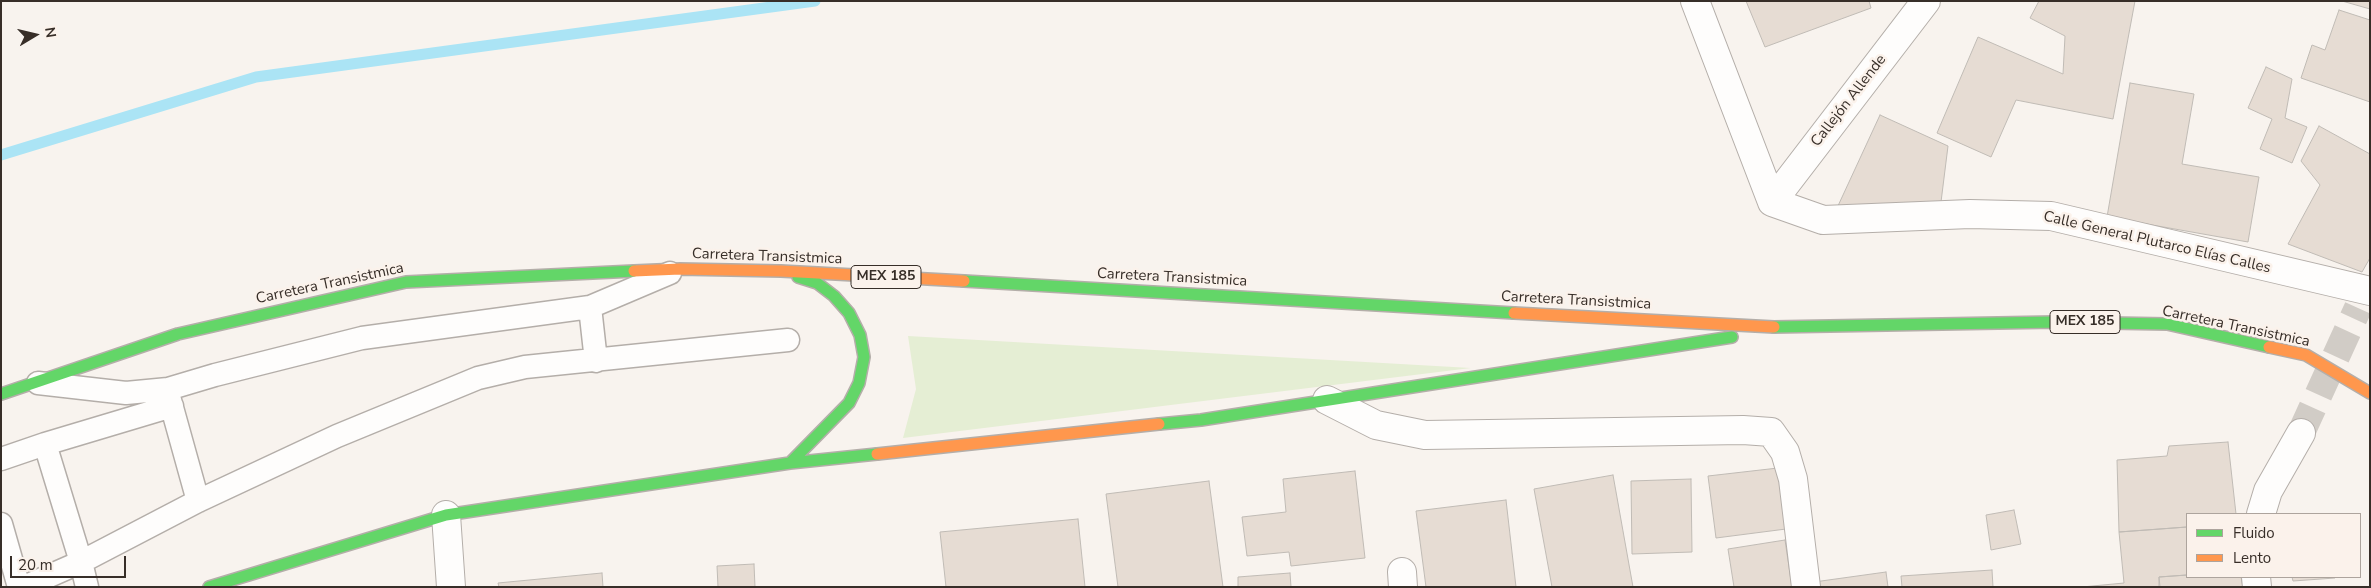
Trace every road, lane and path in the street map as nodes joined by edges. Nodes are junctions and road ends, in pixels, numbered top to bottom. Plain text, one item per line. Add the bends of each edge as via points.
1 (1695, 1) edge
2 (1926, 1) edge
3 (1772, 202) junction
4 (680, 269) junction
5 (781, 271) junction
6 (2366, 293) edge
7 (590, 307) junction
8 (1786, 328) junction
9 (788, 340) dead end
10 (596, 361) junction
11 (35, 382) junction
12 (2370, 393) edge
13 (1, 394) edge
14 (170, 398) junction
15 (1327, 400) junction
16 (2301, 433) tunnel mouth
17 (45, 444) junction
18 (1, 459) edge
19 (790, 463) junction
20 (198, 501) junction
21 (2261, 513) edge
22 (446, 516) junction
23 (1, 524) edge
24 (81, 562) junction
25 (19, 587) edge
26 (24, 587) edge
27 (87, 587) edge
28 (208, 587) edge
29 (451, 587) edge
30 (1806, 587) edge

1 - 3 street
2 - 3 street, Callejón Allende
3 - 6 street, Calle General Plutarco Elías Calles via 1823,220 1970,214 2051,216
4 - 5 main road, Carretera Transistmica / MEX 185
4 - 7 lane
4 - 11 main road, Carretera Transistmica / MEX 185 via 406,282 178,334
5 - 8 main road, Carretera Transistmica / MEX 185
5 - 19 main road via 817,283 834,296 849,313 860,335 864,357 859,383 849,403
7 - 10 lane
7 - 14 lane via 362,338
8 - 12 main road, Carretera Transistmica / MEX 185 via 2054,322 2167,324 2306,355
8 - 15 main road, Carretera Transistmica / MEX 185
9 - 10 lane
10 - 20 lane via 525,367 478,378 337,436
11 - 13 main road, Carretera Transistmica / MEX 185
11 - 14 lane
14 - 17 lane
14 - 20 lane
15 - 19 main road, Carretera Transistmica / MEX 185 via 1201,420
15 - 30 street via 1376,425 1425,435 1771,432 1785,452 1793,479
16 - 21 street via 2268,491
17 - 18 lane
17 - 24 lane
19 - 22 main road, Carretera Transistmica / MEX 185
20 - 24 lane
22 - 28 main road, Carretera Transistmica / MEX 185
22 - 29 street
23 - 25 lane
24 - 26 lane
24 - 27 lane

